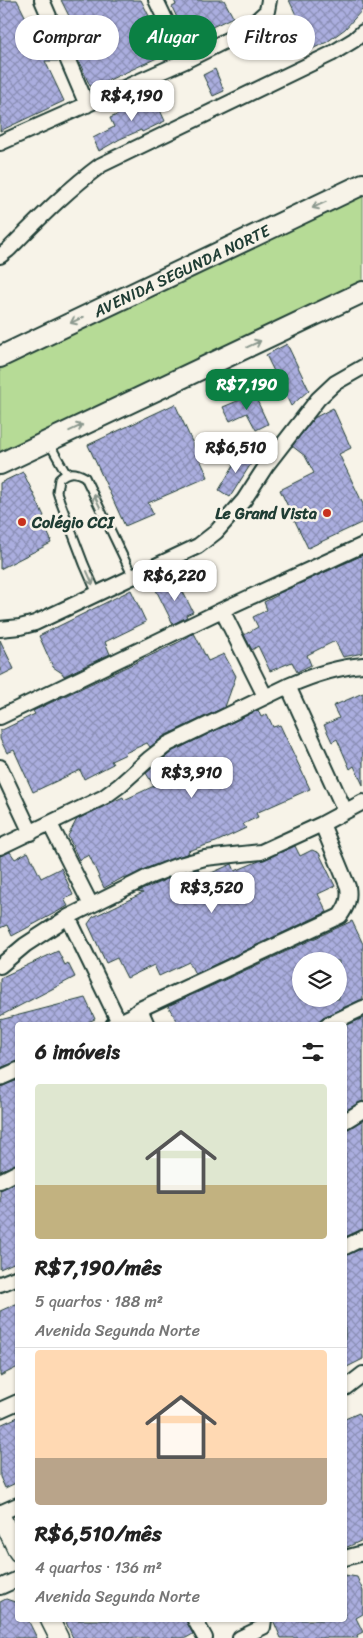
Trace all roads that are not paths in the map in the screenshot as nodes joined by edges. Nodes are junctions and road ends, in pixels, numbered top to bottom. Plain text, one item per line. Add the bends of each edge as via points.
1 (42, 0) edge
2 (156, 0) edge
3 (269, 0) edge
4 (363, 32) edge
5 (184, 61) junction
6 (87, 105) junction
7 (0, 143) edge
8 (363, 184) edge
9 (0, 256) edge
10 (363, 292) edge
11 (0, 357) edge
12 (363, 367) edge
13 (48, 441) junction
14 (0, 464) edge
15 (66, 473) junction
16 (363, 545) edge
17 (133, 577) junction
18 (98, 594) junction
19 (222, 610) junction
20 (0, 629) edge
21 (363, 664) edge
22 (288, 686) junction
23 (265, 696) junction
24 (0, 717) edge
25 (0, 767) edge
26 (363, 802) edge
27 (346, 811) junction
28 (50, 824) junction
29 (322, 824) junction
30 (30, 833) junction
31 (0, 848) edge
32 (91, 905) junction
33 (68, 917) junction
34 (0, 966) edge
35 (363, 1008) edge
36 (140, 1009) junction
37 (115, 1022) edge
38 (119, 1022) edge
39 (146, 1022) edge
40 (333, 1022) edge
41 (15, 1071) edge
42 (0, 1078) edge
43 (363, 1110) edge
44 (347, 1120) edge
45 (15, 1173) edge
46 (0, 1180) edge
47 (363, 1238) edge
48 (347, 1245) edge
49 (15, 1277) edge
50 (0, 1284) edge
51 (363, 1374) edge
52 (347, 1386) edge
53 (15, 1403) edge
54 (0, 1410) edge
55 (15, 1506) edge
56 (0, 1514) edge
57 (15, 1546) edge
58 (363, 1552) edge
59 (347, 1557) edge
60 (15, 1580) edge
61 (0, 1587) edge
62 (51, 1622) edge
63 (196, 1622) edge
64 (265, 1628) edge
65 (59, 1638) edge
66 (205, 1638) edge
67 (240, 1638) edge

1 - 6 street
2 - 5 street
3 - 5 street via 267,11 256,21 231,38
4 - 9 street via 331,54 101,165 78,182
5 - 6 street
6 - 7 street
8 -> 11 main road, AVENIDA SEGUNDA NORTE
13 -> 10 main road
12 - 17 street via 335,383 318,399 244,500 216,532 198,546
13 - 14 main road
13 - 15 lane
17 -> 15 lane via 85,477 77,472
15 -> 18 lane via 59,479 57,492
16 - 19 street
17 - 18 street
18 - 20 street via 35,623
19 - 23 street
19 - 24 street
21 - 22 street via 317,674
22 - 23 street
22 - 27 street
23 - 28 street via 168,744 104,797
25 - 30 street
26 - 27 street
27 - 29 street
28 - 30 street
28 - 32 street
29 - 32 street via 261,852 205,858 176,866
29 - 36 street via 348,887 348,905 340,916
30 - 31 street
32 - 33 street
33 - 34 street via 24,945
33 - 37 street
35 - 40 street
36 - 38 street
36 - 39 street
41 - 42 street
43 - 44 street
45 - 46 street
47 - 48 street
49 - 50 street
51 - 52 street
53 - 54 street
55 - 56 street
56 - 57 street
58 - 59 street
60 - 61 street
62 - 65 street
63 - 66 street
64 - 67 street

